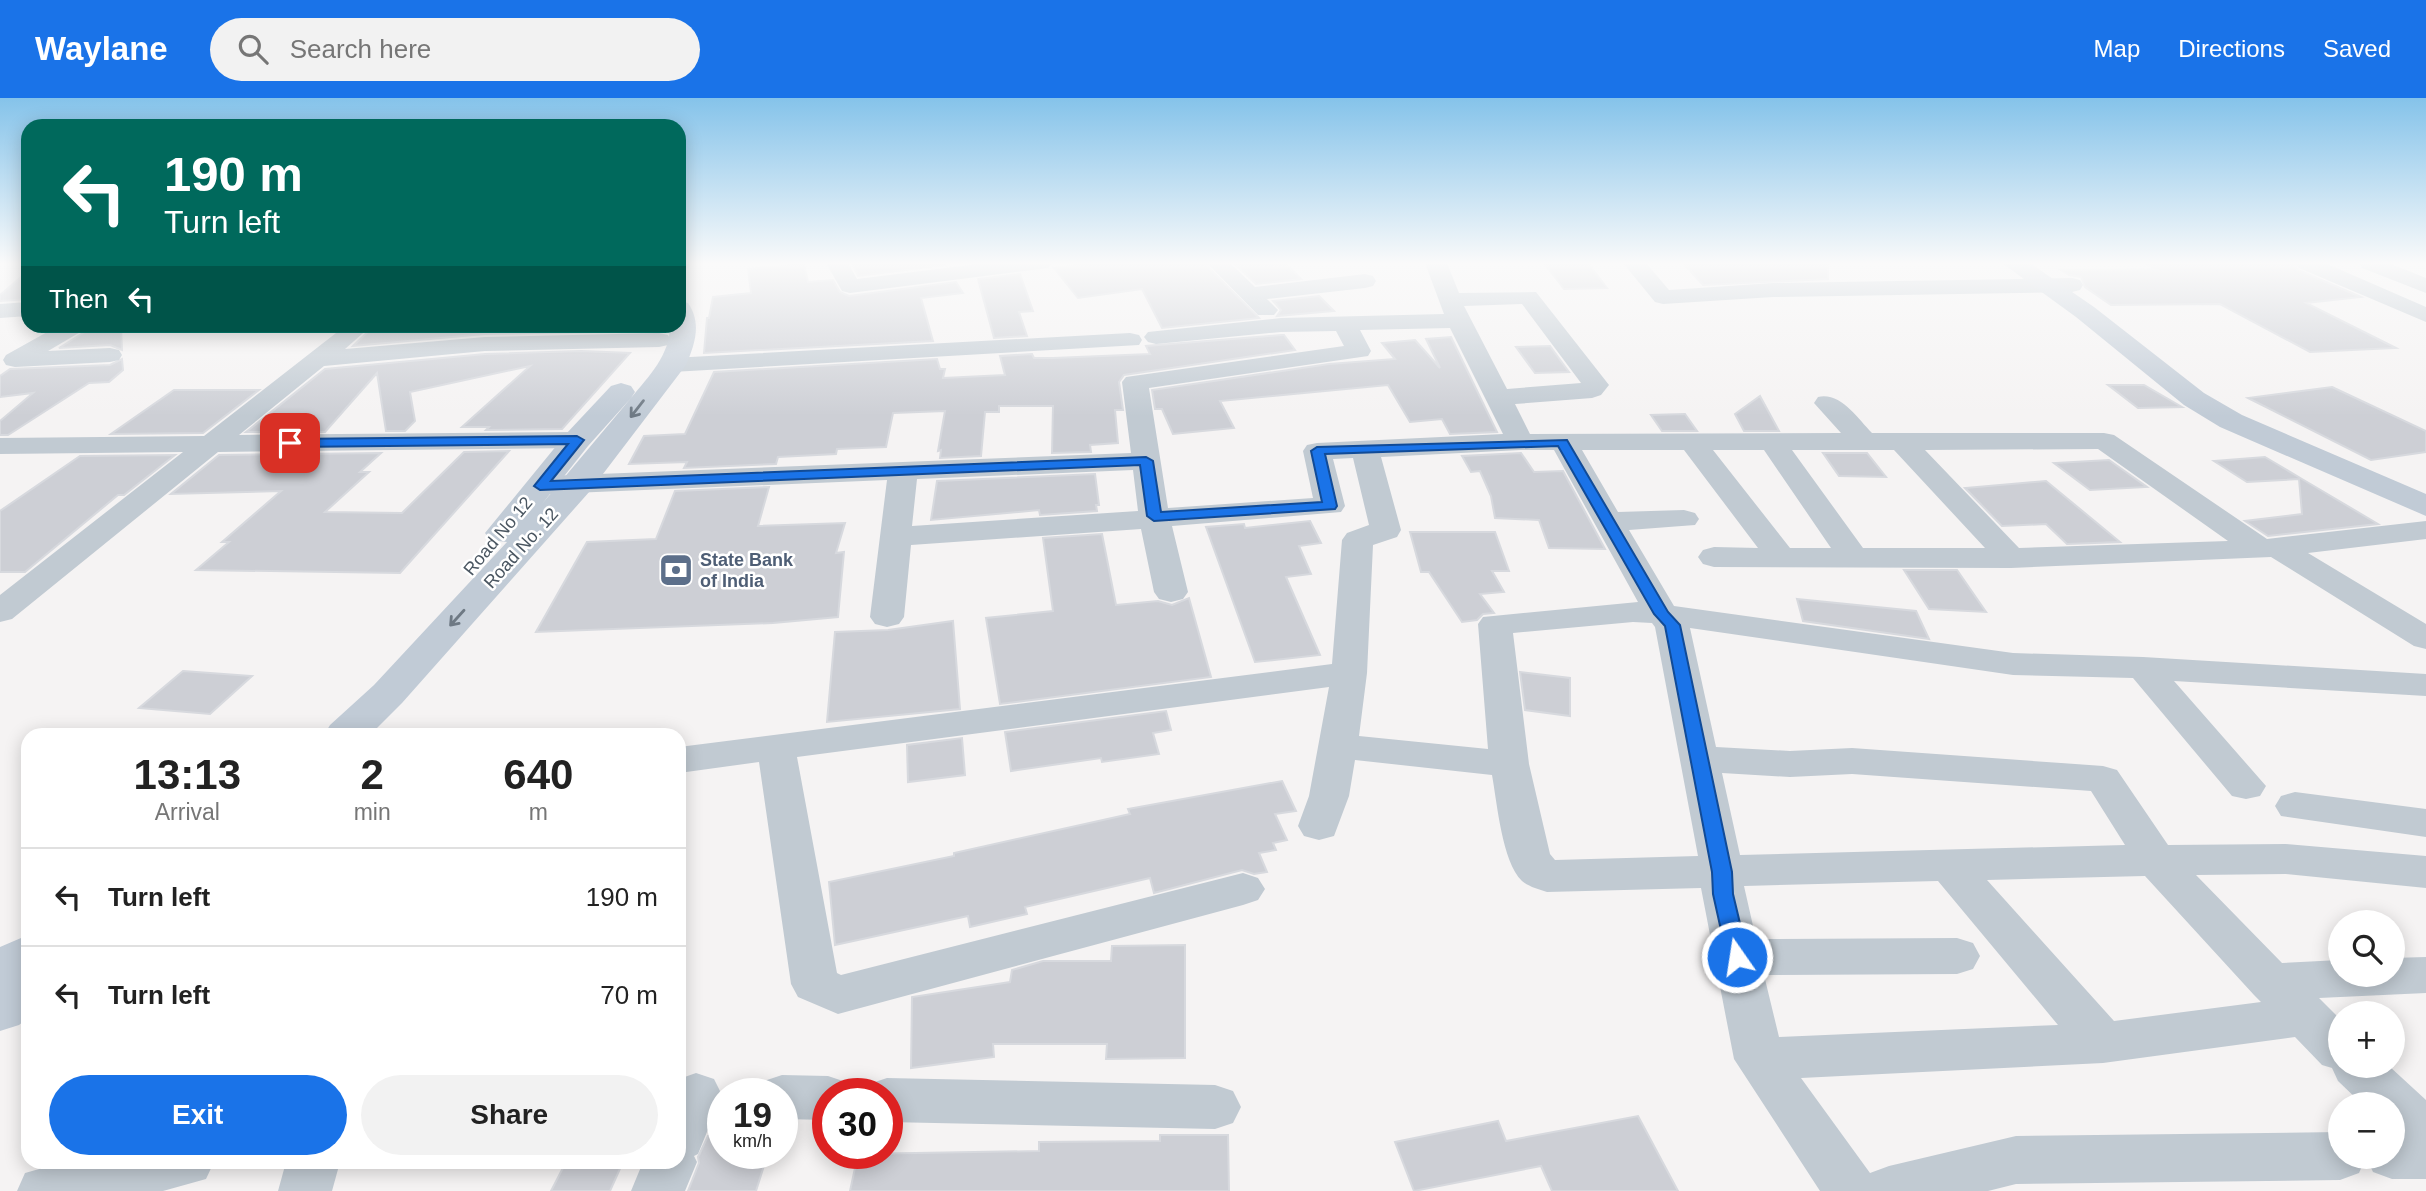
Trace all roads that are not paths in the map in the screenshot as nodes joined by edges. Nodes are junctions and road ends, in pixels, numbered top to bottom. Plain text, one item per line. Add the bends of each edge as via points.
1 (1270, 314) edge
2 (1426, 314) edge
3 (1455, 314) edge
4 (1541, 314) edge
5 (2088, 314) edge
6 (2115, 314) edge
7 (1344, 323) junction
8 (1281, 325) junction
9 (61, 333) edge
10 (351, 333) edge
11 (684, 333) edge
12 (1156, 337) dead end
13 (1130, 340) dead end
14 (665, 343) edge
15 (110, 355) dead end
16 (11, 359) edge
17 (320, 359) junction
18 (1497, 398) junction
19 (1827, 403) dead end
20 (577, 440) junction
21 (1772, 441) junction
22 (1521, 442) junction
23 (1563, 442) junction
24 (1692, 442) junction
25 (1865, 442) junction
26 (1902, 442) junction
27 (212, 444) junction
28 (0, 446) edge
29 (1365, 448) junction
30 (1146, 461) junction
31 (903, 471) junction
32 (579, 484) junction
33 (540, 486) junction
34 (2426, 489) edge
35 (2426, 506) edge
36 (1154, 516) junction
37 (1684, 519) dead end
38 (1608, 521) junction
39 (2426, 530) edge
40 (895, 537) junction
41 (2270, 549) junction
42 (1714, 557) dead end
43 (1781, 557) junction
44 (1854, 558) junction
45 (2011, 558) junction
46 (1171, 592) dead end
47 (4, 606) edge
48 (1662, 614) junction
49 (887, 617) dead end
50 (2426, 639) edge
51 (2143, 668) junction
52 (1349, 673) junction
53 (2426, 685) edge
54 (323, 728) edge
55 (352, 728) edge
56 (1338, 746) junction
57 (776, 748) junction
58 (1700, 759) junction
59 (686, 760) edge
60 (1509, 764) junction
61 (2246, 786) dead end
62 (2295, 806) dead end
63 (2426, 823) edge
64 (1319, 826) dead end
65 (2157, 860) junction
66 (1951, 867) junction
67 (1722, 872) junction
68 (2426, 873) edge
69 (1242, 888) dead end
70 (1957, 956) dead end
71 (1737, 957) junction
72 (21, 960) edge
73 (0, 974) edge
74 (2426, 975) edge
75 (2271, 982) junction
76 (21, 994) edge
77 (0, 1010) edge
78 (2305, 1016) junction
79 (2328, 1038) edge
80 (2104, 1043) junction
81 (1759, 1059) junction
82 (2368, 1078) edge
83 (903, 1100) edge
84 (1215, 1107) dead end
85 (2426, 1134) edge
86 (2426, 1155) edge
87 (2328, 1156) edge
88 (2405, 1156) edge
89 (152, 1169) edge
90 (311, 1169) edge
91 (667, 1169) edge
92 (44, 1191) edge
93 (306, 1191) edge
94 (658, 1191) edge
95 (1851, 1191) edge
96 (1889, 1191) edge

1 - 8 street
2 - 7 street
3 - 18 street
4 - 18 street via 1596,386
5 - 35 main road via 2194,398 2231,421
6 - 34 main road via 2225,398 2258,417
7 - 8 street
7 - 30 street via 1360,351 1135,382
8 - 12 street
9 - 16 street
10 - 17 street
11 - 14 main road, Road No. 12 via 681,347
13 - 14 street
14 - 17 street via 485,344
14 - 20 main road, Road No 12
14 -> 32 main road, Road No. 12
15 - 16 street
17 - 27 street
18 - 22 street
19 - 25 street
20 - 27 street
20 - 33 main road, Road No 12
21 - 24 street
21 - 25 street
21 - 44 street
22 - 23 street
22 - 29 street
23 - 24 street
23 - 38 street
24 - 43 street
25 - 26 street
26 - 41 street via 2104,441
26 - 45 street
27 - 28 street
27 - 47 street
29 - 36 street via 1317,451 1330,506
29 - 52 street via 1386,530 1358,540
30 - 31 street
30 - 36 street
31 - 32 street
31 - 40 street
32 - 33 street
32 -> 55 main road, Road No. 12
33 - 54 main road, Road No 12 via 489,550
36 - 40 street
36 - 46 street
37 - 38 street
38 - 48 street
39 - 41 street
40 - 49 street
41 - 45 street
41 - 50 street
42 - 43 street
43 - 44 street
44 - 45 street
48 - 51 street via 2013,664
48 - 58 street via 1672,625
48 - 60 street via 1633,612 1495,624
51 - 53 street
51 - 61 street
52 - 56 street
52 - 57 street
56 - 60 street
56 - 64 street
57 - 59 street
57 - 69 street via 814,984 838,995
58 - 65 street via 1790,764 1852,761 2103,779
58 - 67 street
60 - 67 street via 1529,854 1536,869 1547,876
62 - 63 street
65 - 66 street
65 - 68 street via 2286,859
65 - 75 street
66 - 67 street
66 - 80 street
67 - 71 street
70 - 71 street
71 - 81 street
72 - 73 main road
74 - 75 street
75 - 78 street
76 - 77 main road
78 - 79 street
78 - 80 street
80 - 81 street
81 - 95 street
82 - 85 street
83 - 84 street
86 - 88 street
87 - 96 street via 2016,1160
89 - 92 street
90 - 93 street
91 - 94 street

